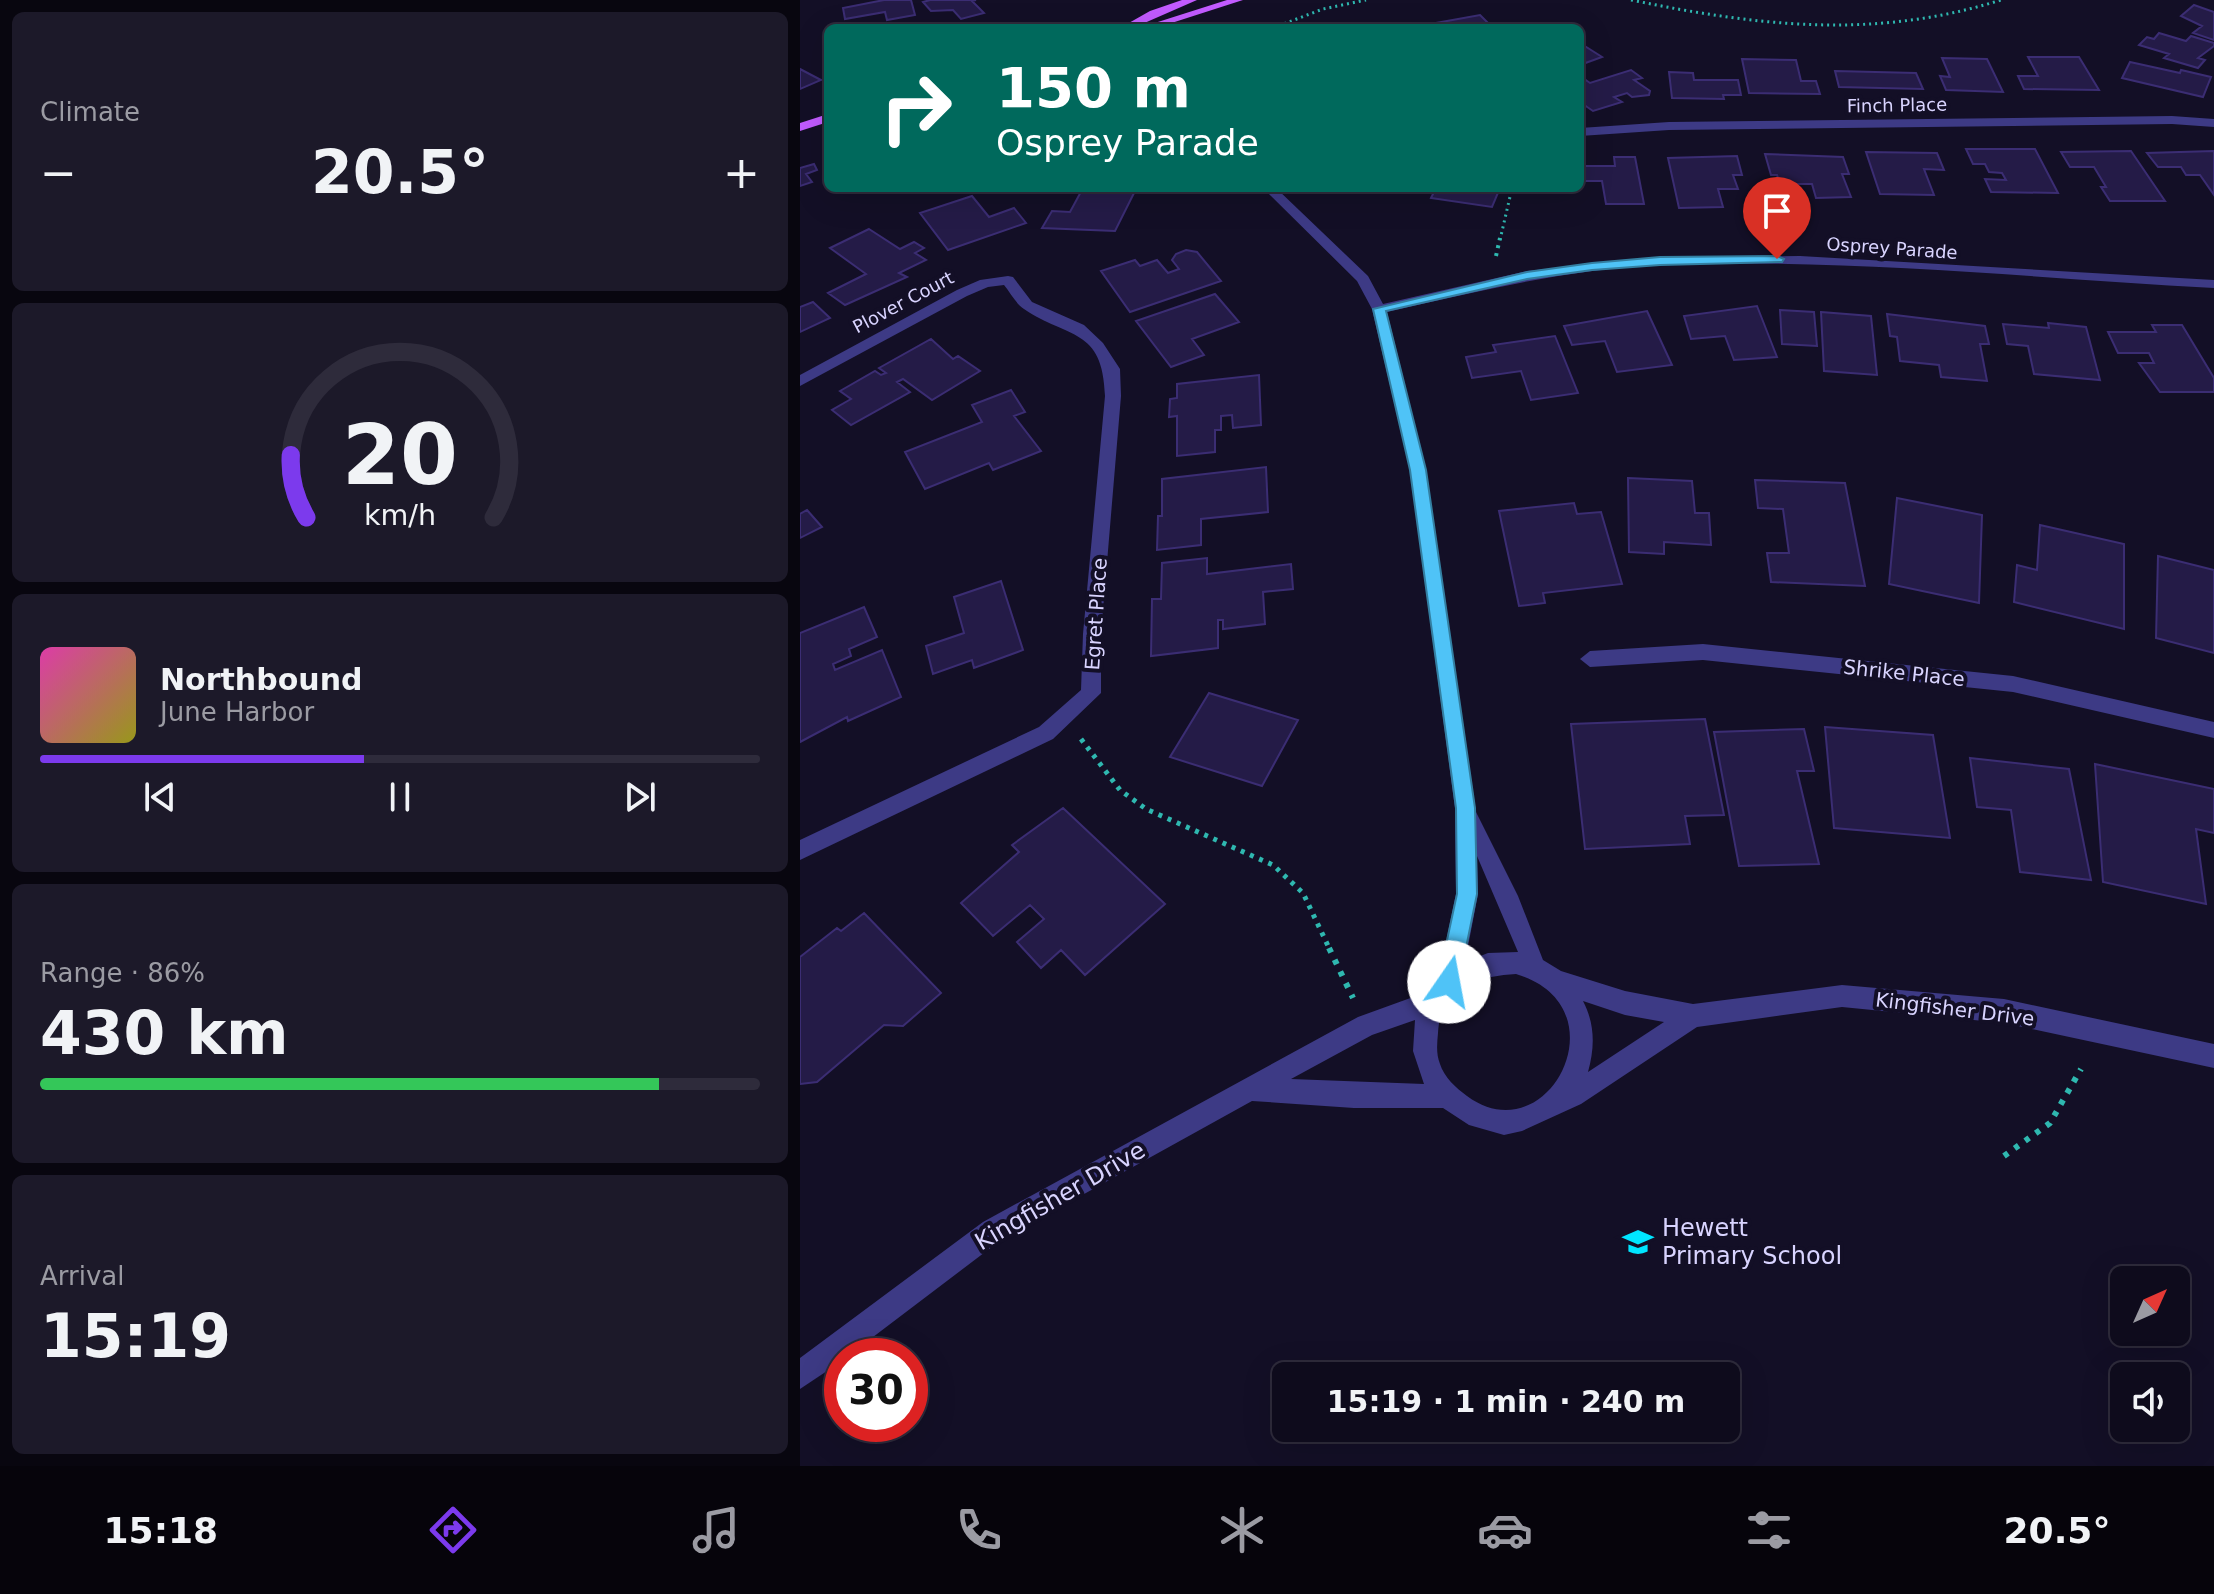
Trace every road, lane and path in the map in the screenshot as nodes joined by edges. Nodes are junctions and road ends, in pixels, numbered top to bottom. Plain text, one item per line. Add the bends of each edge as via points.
1 (1192, 0) edge
2 (1238, 0) edge
3 (1366, 0) edge
4 (1631, 0) edge
5 (2001, 0) edge
6 (1133, 24) edge
7 (1157, 24) edge
8 (1284, 24) edge
9 (824, 119) edge
10 (2214, 123) edge
11 (800, 127) edge
12 (1584, 132) edge
13 (1273, 192) edge
14 (1511, 192) edge
15 (1493, 269) dead end
16 (2214, 284) edge
17 (1379, 309) junction
18 (800, 381) edge
19 (1113, 396) joint
20 (1590, 659) dead end
21 (1062, 719) junction
22 (2214, 730) edge
23 (1465, 808) junction
24 (800, 850) edge
25 (1535, 968) junction
26 (1449, 982) junction
27 (1559, 982) junction
28 (1429, 1003) junction
29 (1693, 1016) junction
30 (1366, 1025) junction
31 (2214, 1056) edge
32 (2081, 1069) dead end
33 (1252, 1089) junction
34 (1445, 1096) junction
35 (1559, 1101) junction
36 (2004, 1156) dead end
37 (800, 1375) edge

1 - 6 main road
2 - 7 main road
3 - 8 path
4 - 5 path via 1768,24 1853,26 1925,22
9 - 11 main road
10 - 12 street, Finch Place via 1763,125
13 - 17 street via 1363,279
14 - 15 path
16 - 17 street, Osprey Parade via 1717,259 1527,275
17 - 23 street via 1418,470
18 - 19 street, Plover Court via 962,293 1008,280 1027,305 1079,328 1098,346 1112,369
19 - 21 street, Egret Place via 1091,693
20 - 22 street, Shrike Place via 1703,652 2013,684
21 - 24 street, Egret Place via 1046,733 972,770
21 - 30 path via 1120,790 1146,809 1273,865 1303,893
23 - 25 street
23 - 26 street via 1467,894
25 - 26 street via 1503,960 1480,965
25 - 27 street
26 - 28 street
27 - 29 street, Kingfisher Drive via 1625,1003
27 - 35 street via 1576,1009 1584,1038 1579,1066
28 - 30 street, Kingfisher Drive
28 - 34 street via 1423,1037 1427,1065
29 - 31 street, Kingfisher Drive via 1842,996 2004,1011
29 - 35 street, Kingfisher Drive via 1641,1054
30 - 33 street, Kingfisher Drive
32 - 36 path via 2050,1123
33 - 34 street
33 - 37 street, Kingfisher Drive via 992,1231
34 - 35 street via 1475,1116 1504,1122

